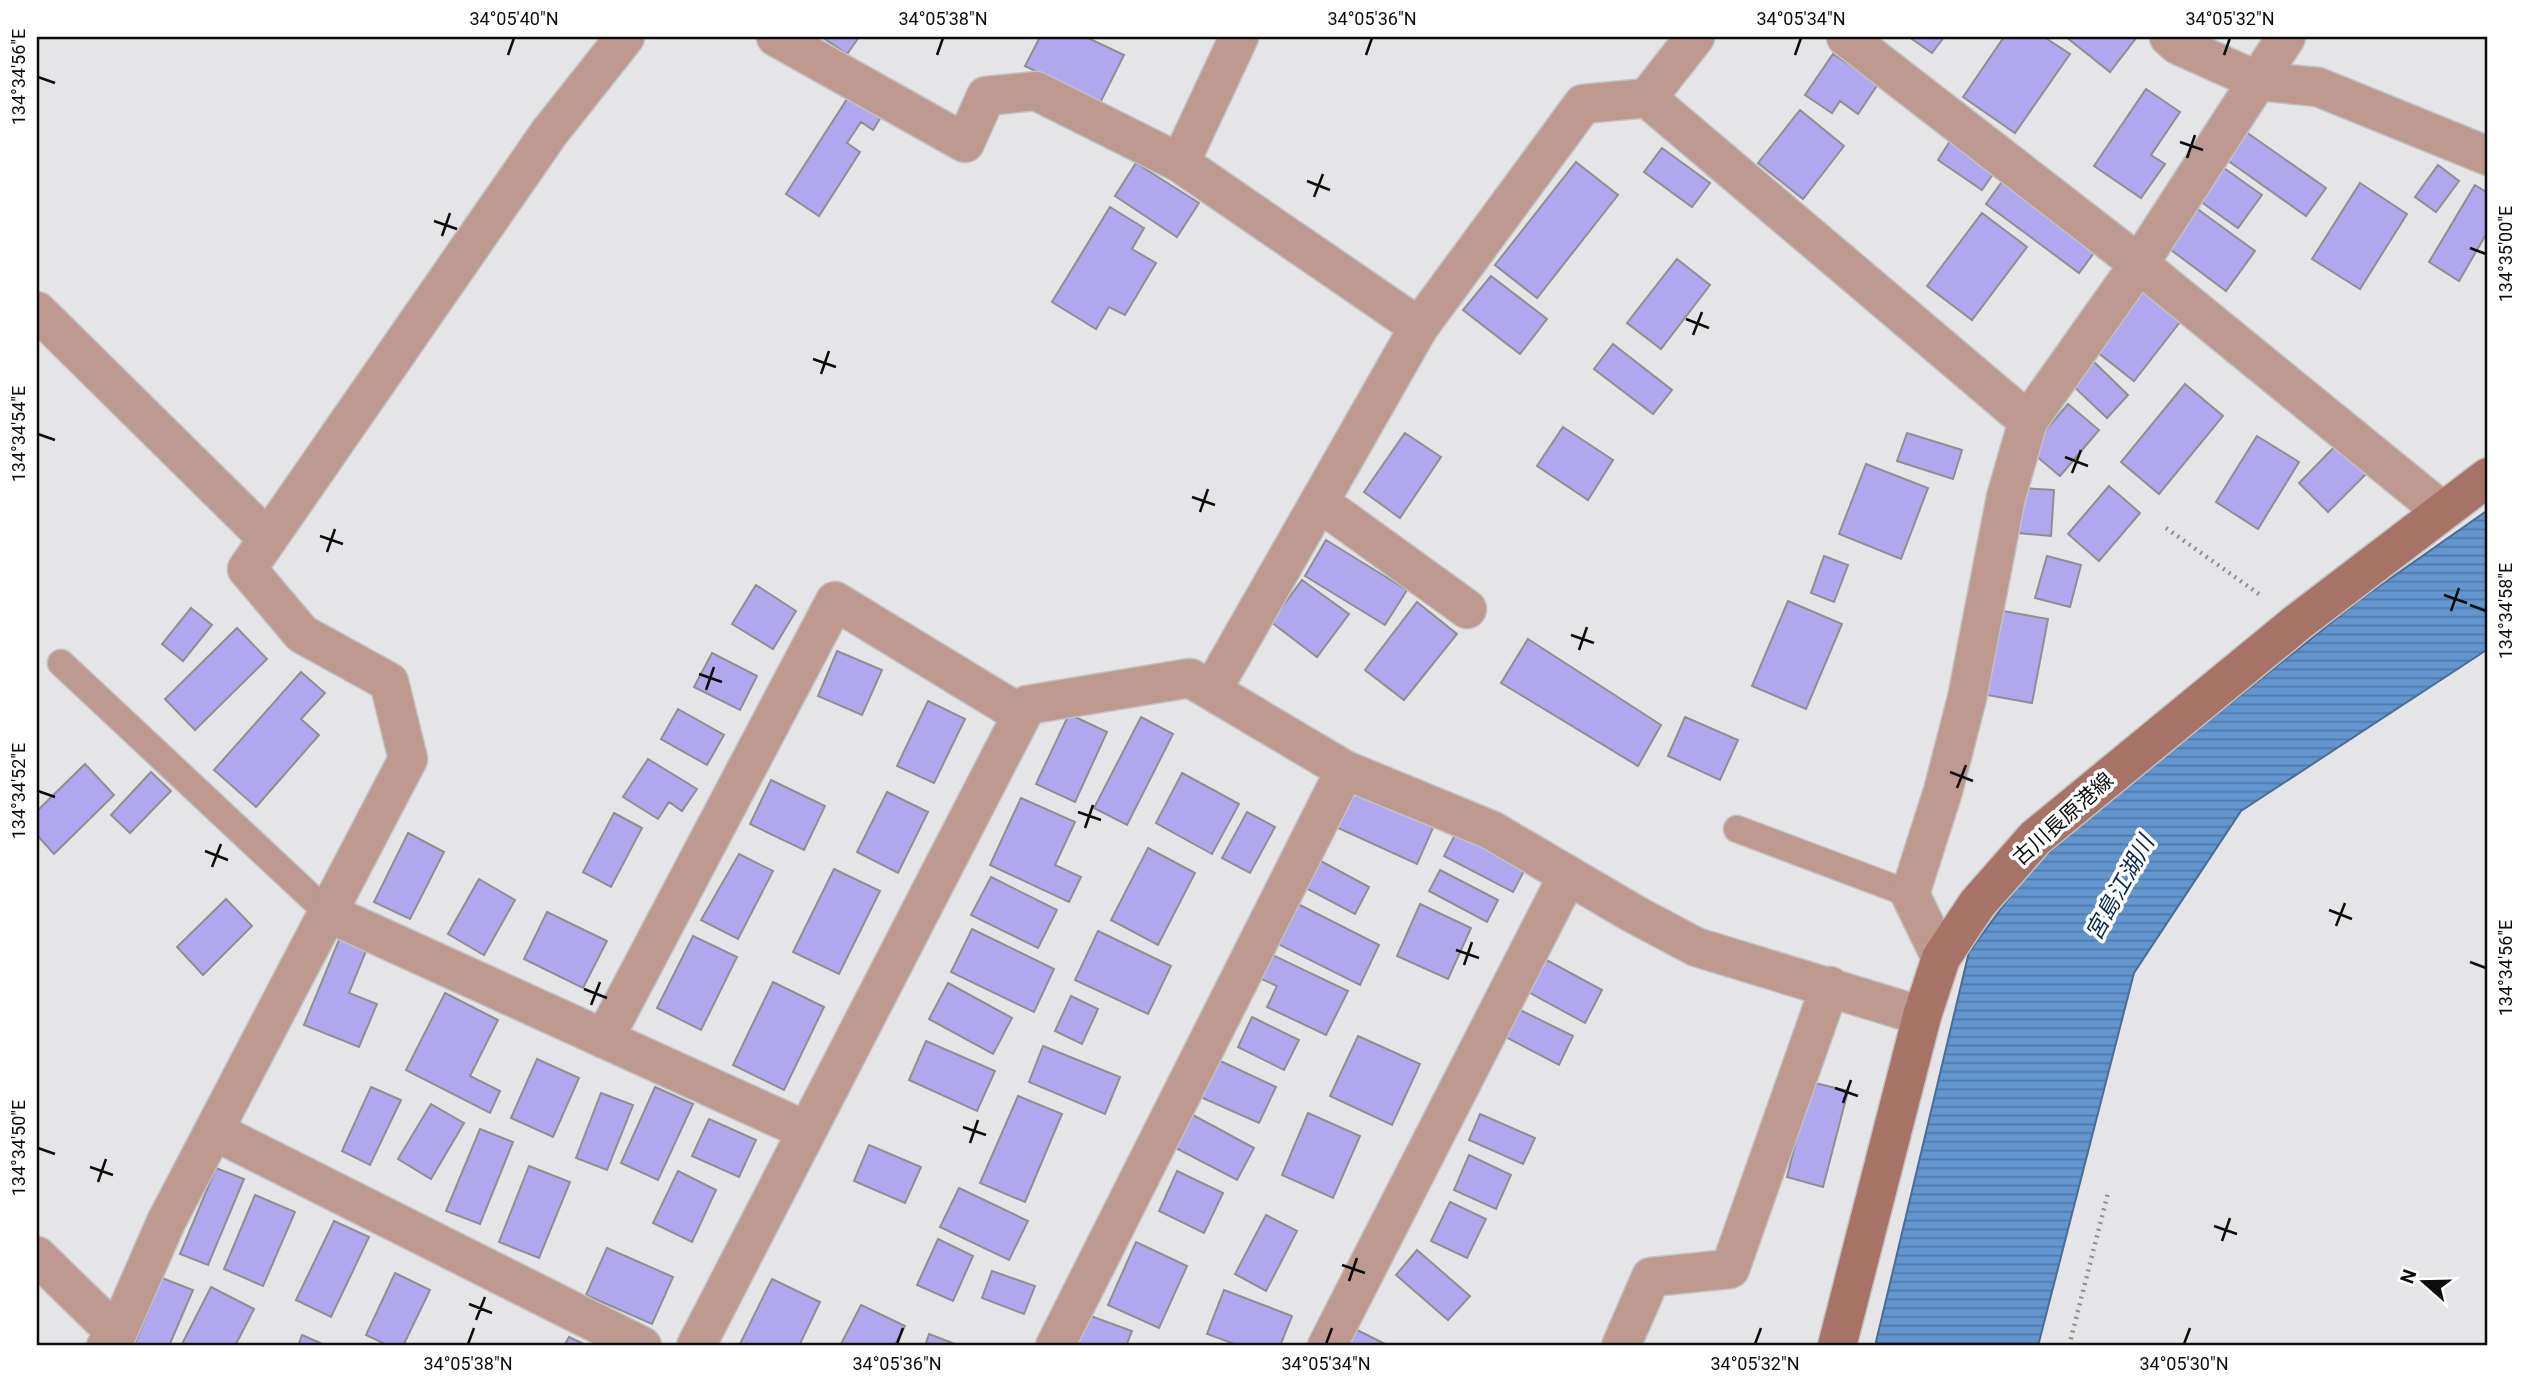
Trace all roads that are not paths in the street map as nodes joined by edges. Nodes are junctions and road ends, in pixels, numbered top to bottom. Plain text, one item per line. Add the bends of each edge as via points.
1 (625, 37) edge
2 (776, 37) edge
3 (1239, 37) edge
4 (1695, 37) edge
5 (1846, 37) edge
6 (2169, 37) edge
7 (2286, 37) edge
8 (2258, 81) junction
9 (1647, 98) junction
10 (2488, 156) edge
11 (1180, 163) junction
12 (2139, 264) junction
13 (37, 311) edge
14 (1419, 327) junction
15 (2028, 421) junction
16 (2488, 477) edge
17 (1320, 502) junction
18 (2442, 511) junction
19 (268, 539) junction
20 (1467, 609) dead end
21 (61, 663) dead end
22 (1212, 690) junction
23 (1022, 715) junction
24 (1345, 769) junction
25 (1737, 829) dead end
26 (1568, 875) junction
27 (1910, 894) junction
28 (328, 913) junction
29 (1941, 958) junction
30 (1830, 986) junction
31 (1922, 1016) junction
32 (604, 1039) junction
33 (807, 1131) junction
34 (214, 1132) junction
35 (37, 1256) edge
36 (111, 1340) edge
37 (642, 1346) edge
38 (696, 1346) edge
39 (1055, 1346) edge
40 (1327, 1346) edge
41 (1621, 1346) edge
42 (1837, 1346) edge

1 - 19 street via 549,134
2 - 11 street via 965,143 986,96 1037,91
3 - 11 street
4 - 9 street
5 - 12 street
6 - 8 street
7 - 8 street
8 - 10 street via 2318,87
8 - 12 street
9 - 14 street via 1583,104
9 - 15 street
11 - 14 street
12 - 15 street
12 - 18 street
13 - 19 street
14 - 17 street
15 - 27 street via 2006,497 1967,698
16 - 18 main road, 古川長原港線
17 - 20 street
17 - 22 street
18 - 29 main road, 古川長原港線 via 2298,622 2035,838 1977,904
19 - 28 street via 247,569 302,634 389,682 408,759
21 - 28 lane
22 - 23 street via 1190,678 1027,705
22 - 24 street
23 - 32 street via 835,601
23 - 33 street
24 - 26 street via 1491,830
24 - 39 street
25 - 27 lane
26 - 30 street via 1696,947
26 - 40 street
27 - 29 street
28 - 32 street
28 - 34 street
29 - 31 main road, 古川長原港線
30 - 31 street
30 - 41 street via 1730,1269 1651,1278
31 - 42 main road, 古川長原港線
32 - 33 street
33 - 38 street
34 - 36 street
34 - 37 street
35 - 36 street

